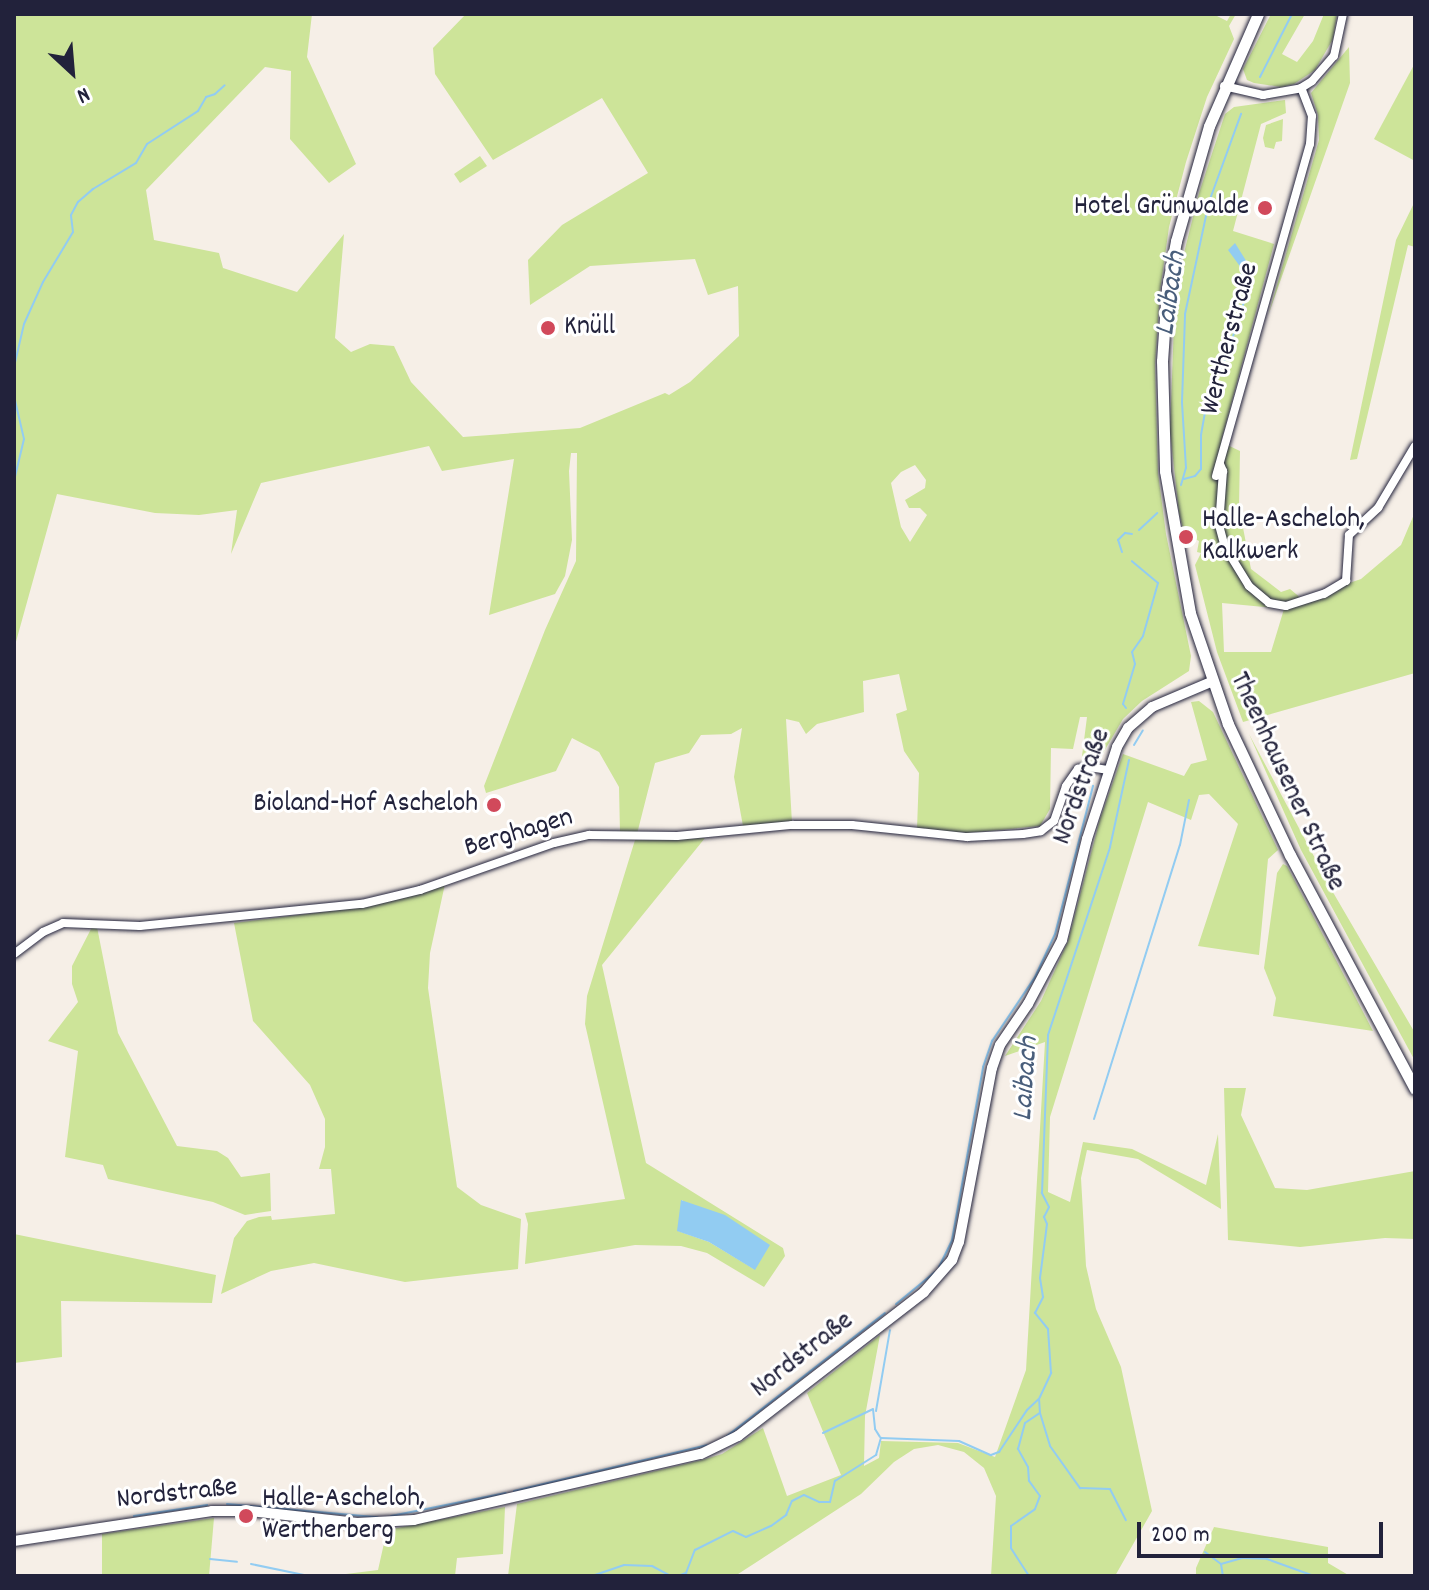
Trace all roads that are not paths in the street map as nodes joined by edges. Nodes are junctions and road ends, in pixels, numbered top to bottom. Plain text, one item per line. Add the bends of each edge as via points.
1 (1258, 14) edge
2 (1343, 14) edge
3 (1224, 86) junction
4 (1301, 88) junction
5 (1415, 446) edge
6 (1219, 463) junction
7 (1216, 476) dead end
8 (1211, 682) junction
9 (1109, 770) junction
10 (14, 954) edge
11 (1415, 1089) edge
12 (14, 1541) edge

1 - 3 main road, Theenhausener Straße
2 - 4 street via 1334,56
3 - 4 street via 1263,95
3 - 8 main road, Theenhausener Straße via 1176,241 1162,361 1165,471 1178,560
4 - 6 street, Wertherstraße via 1312,116 1310,144
5 - 6 street, Wertherstraße via 1378,508 1349,535 1346,581 1286,606 1269,603 1249,586 1225,547 1219,525
6 - 7 street, Wertherstraße
8 - 9 street, Nordstraße via 1141,715 1128,728
8 - 11 main road, Theenhausener Straße via 1290,855
9 - 10 street, Berghagen via 1078,769 1054,821 1041,831 967,837 852,825 792,825 677,836 589,835 362,904 140,926 63,923
9 - 12 street, Nordstraße via 1062,940 1000,1045 992,1068 952,1260 924,1292 738,1436 701,1454 414,1520 357,1523 212,1511

